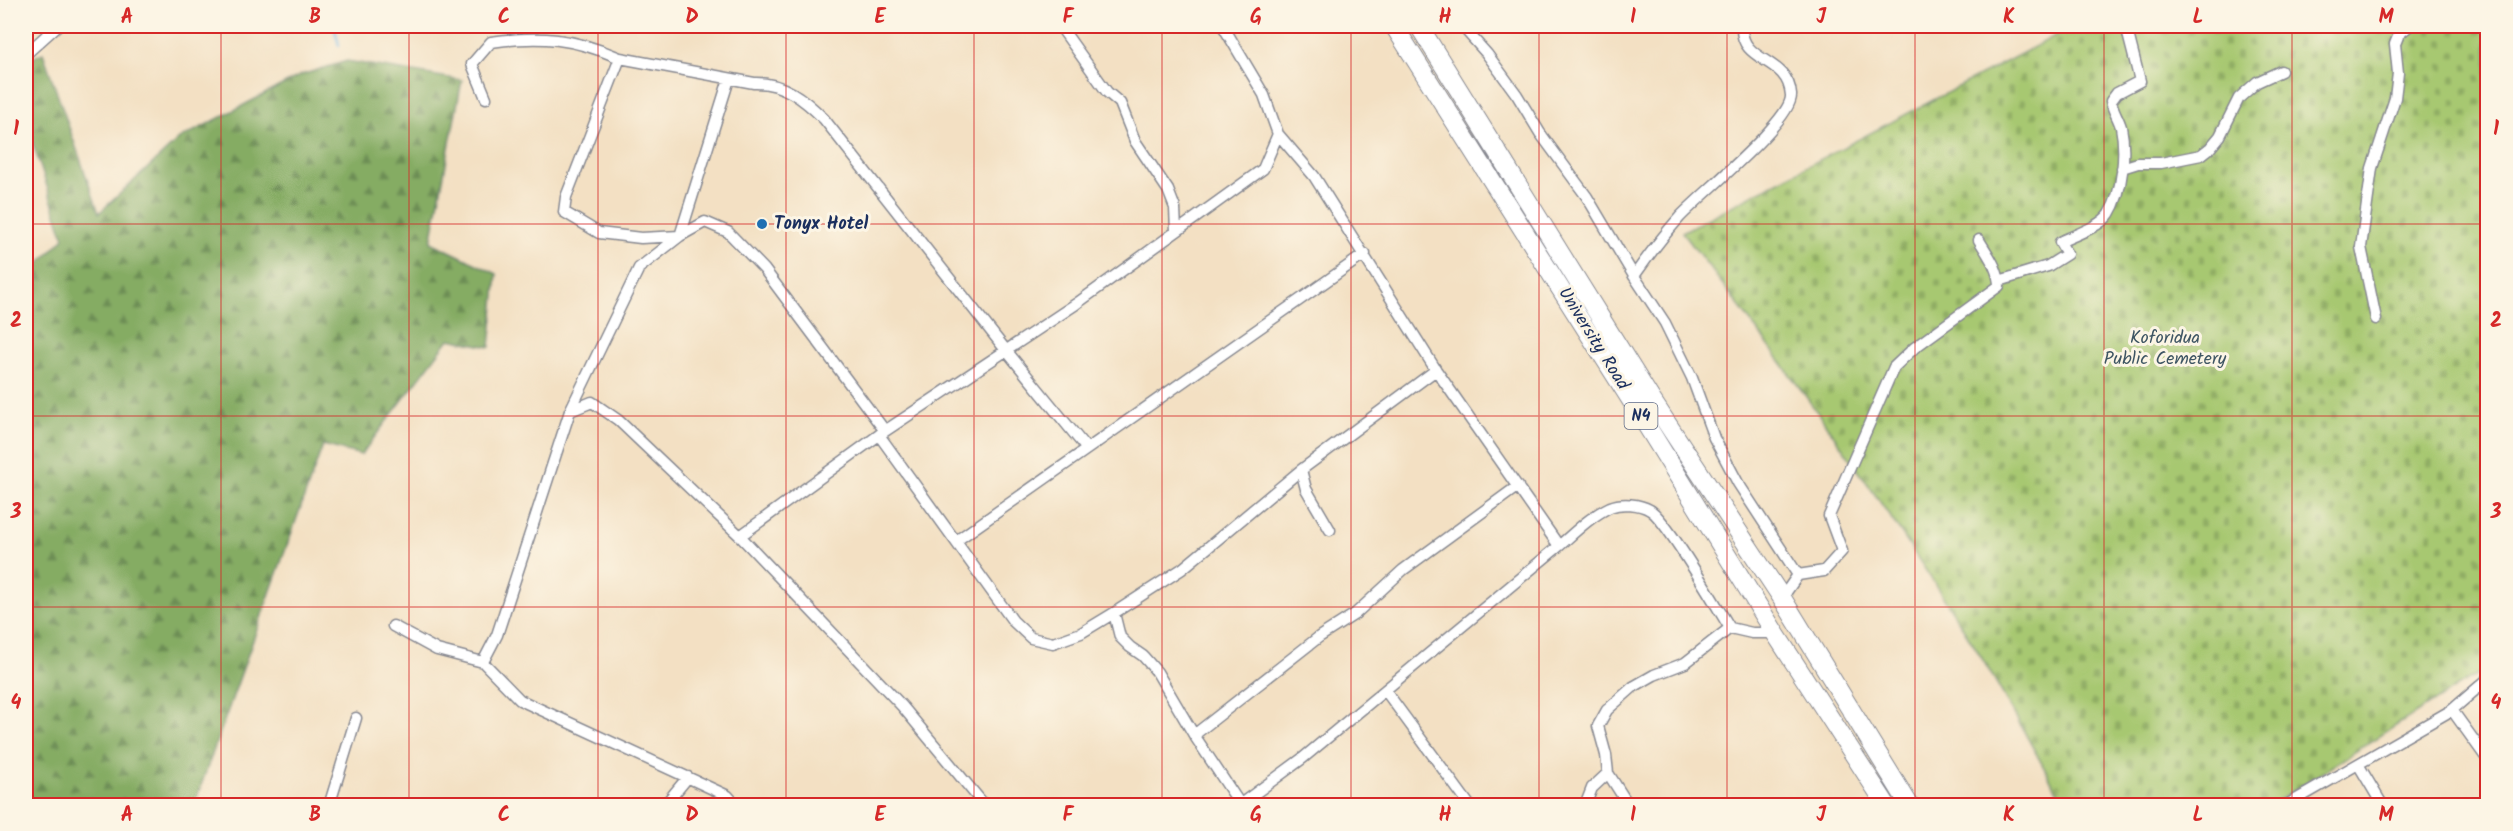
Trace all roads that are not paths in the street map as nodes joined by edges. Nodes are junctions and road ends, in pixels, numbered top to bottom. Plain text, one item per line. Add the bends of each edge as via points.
1 (57, 26) edge
2 (1060, 26) edge
3 (1223, 26) edge
4 (1394, 26) edge
5 (1419, 26) edge
6 (1462, 26) edge
7 (1742, 26) edge
8 (2126, 26) edge
9 (2409, 26) edge
10 (26, 54) edge
11 (620, 58) junction
12 (2281, 71) dead end
13 (729, 79) junction
14 (486, 98) dead end
15 (1278, 134) junction
16 (2122, 168) junction
17 (1176, 231) junction
18 (680, 236) junction
19 (1979, 240) dead end
20 (1365, 254) junction
21 (1634, 276) junction
22 (1999, 281) junction
23 (2376, 319) dead end
24 (1005, 350) junction
25 (1436, 370) junction
26 (570, 411) junction
27 (882, 433) junction
28 (1086, 448) junction
29 (1301, 470) junction
30 (1518, 486) junction
31 (1330, 530) dead end
32 (740, 536) junction
33 (956, 541) junction
34 (1559, 546) junction
35 (1798, 575) junction
36 (1782, 598) junction
37 (1114, 613) junction
38 (393, 626) dead end
39 (1730, 627) junction
40 (1774, 633) junction
41 (483, 662) junction
42 (2487, 679) edge
43 (1385, 690) junction
44 (2452, 710) junction
45 (356, 717) dead end
46 (1194, 735) junction
47 (2487, 760) edge
48 (2358, 764) junction
49 (1608, 773) junction
50 (688, 777) junction
51 (330, 803) edge
52 (1239, 805) edge
53 (343, 806) edge
54 (664, 806) edge
55 (737, 806) edge
56 (985, 806) edge
57 (1470, 806) edge
58 (1586, 806) edge
59 (1629, 806) edge
60 (1887, 806) edge
61 (1910, 806) edge
62 (2285, 806) edge
63 (2383, 806) edge

1 - 10 street
2 - 17 street via 1107,92 1120,103 1135,141 1168,190 1175,208
3 - 15 street via 1264,95
4 - 40 highway, University Road / N4
5 - 36 highway, University Road / N4 via 1651,399
6 - 21 street via 1517,95 1587,197
7 - 21 street via 1750,51 1784,75 1789,84 1789,105 1774,125 1679,218
8 - 16 street via 2140,81 2117,93 2111,101 2124,147
9 - 23 street via 2395,44 2395,98 2372,168 2361,247
11 - 13 street
11 - 14 street via 550,37 491,42 472,64
11 - 18 street via 566,197 564,212 599,233 641,238
12 - 16 street via 2257,82 2239,98 2220,136 2201,155
13 - 18 street
13 - 24 street via 770,83 787,89 824,118
15 - 17 street via 1263,169
15 - 20 street via 1314,176
16 - 22 street via 2108,215 2060,242 2067,254 2048,266
17 - 24 street
18 - 26 street via 639,268
18 - 27 street via 705,222 728,232 764,269
19 - 22 street
20 - 25 street
20 - 28 street
21 - 35 street via 1665,322 1733,474
22 - 35 street via 1999,286 1894,367 1829,516 1842,551 1824,571
24 - 27 street
24 - 28 street
25 - 29 street
25 - 30 street
26 - 32 street via 592,402 618,420
26 - 41 street via 496,635
27 - 32 street
27 - 33 street
28 - 33 street
29 - 31 street via 1306,489
29 - 37 street via 1182,569
30 - 34 street
30 - 46 street via 1403,570 1355,614 1266,677
32 - 56 street via 902,706
33 - 37 street via 1013,621 1031,638 1053,643 1081,633
34 - 39 street via 1612,506 1632,504 1652,511
34 - 43 street
35 - 36 street
36 - 61 highway, University Road / N4
37 - 46 street via 1120,637 1157,672
38 - 41 street via 437,650
39 - 40 street
39 - 49 street via 1685,663 1633,687 1607,710 1598,726
40 - 60 highway, University Road / N4
41 - 50 street via 520,700
42 - 44 street
43 - 52 street
43 - 57 street
44 - 47 street
44 - 48 street
45 - 51 street
46 - 52 street
48 - 62 street
48 - 63 street
49 - 58 street via 1592,788
49 - 59 street
50 - 54 street
50 - 55 street via 728,796
51 - 53 street

